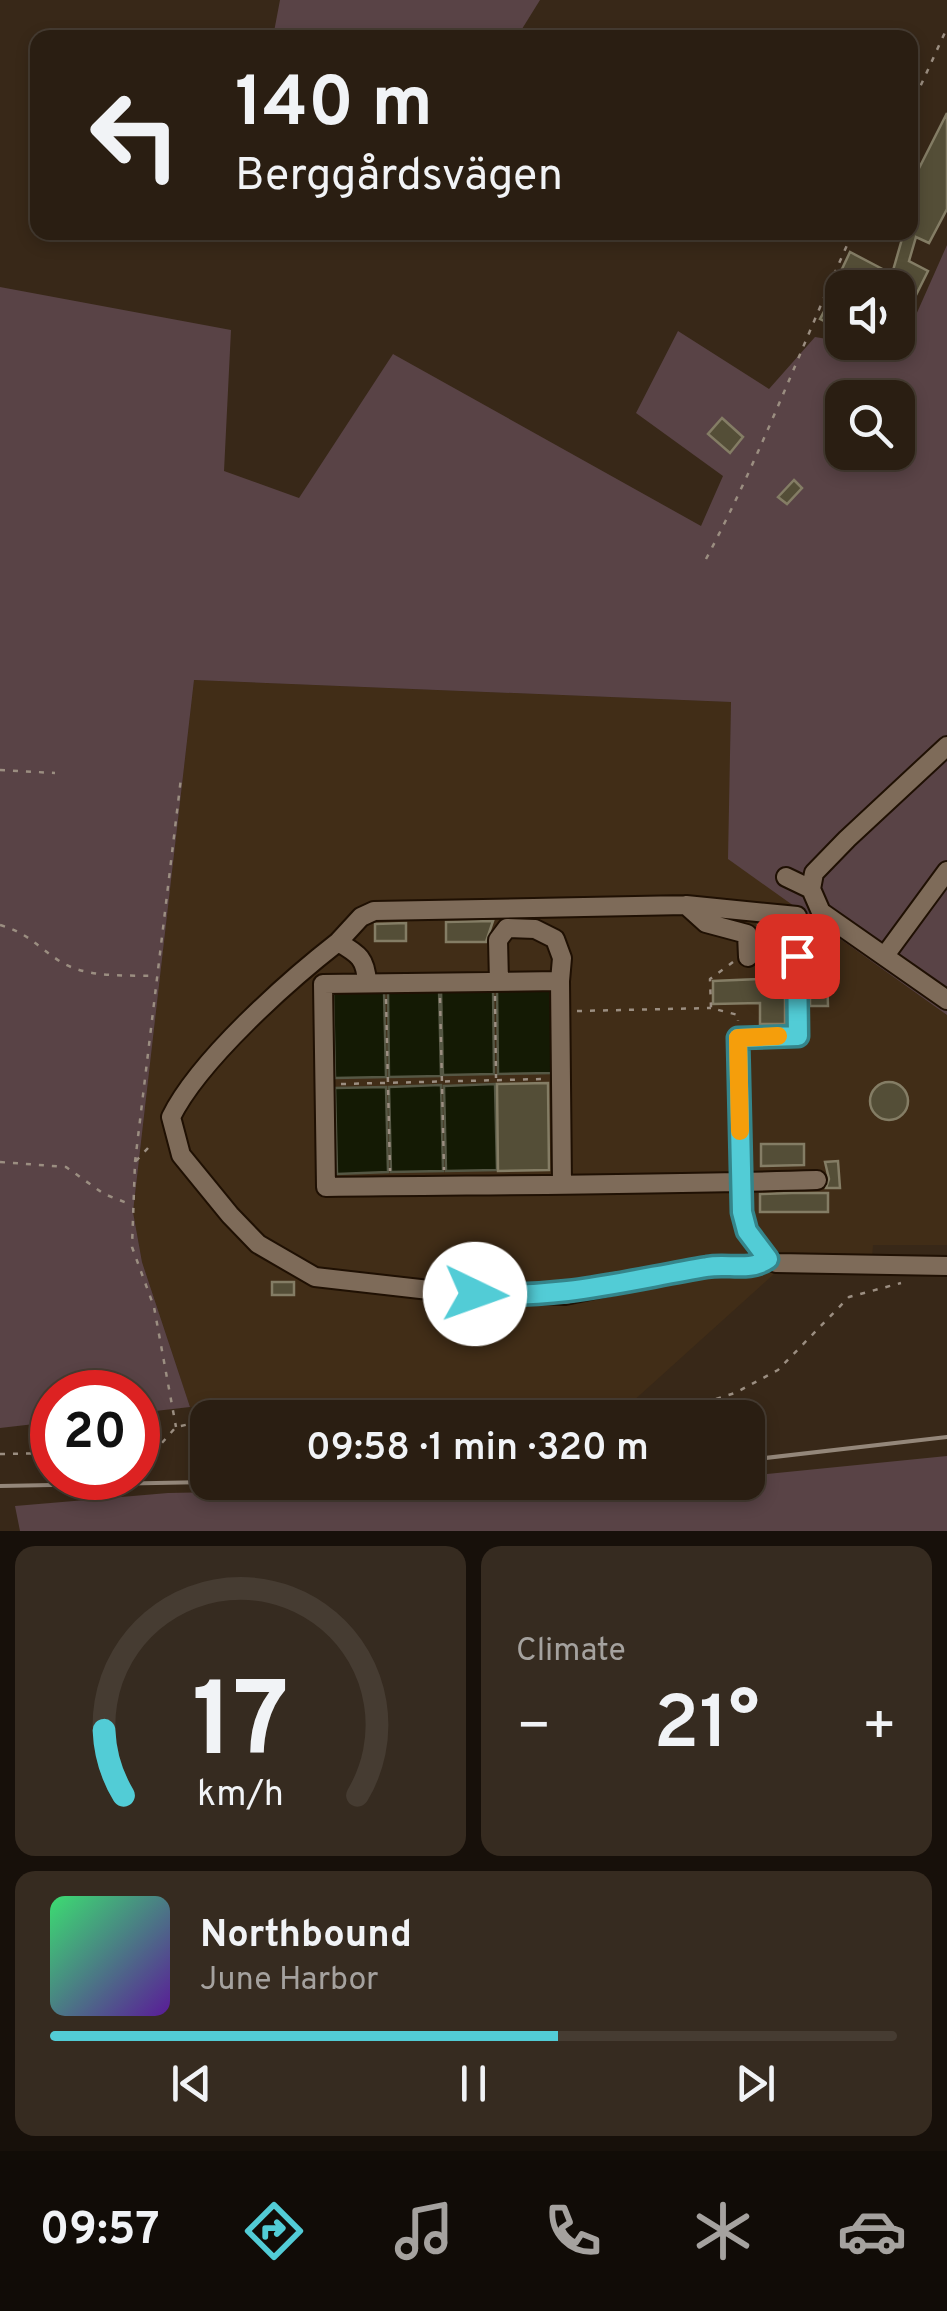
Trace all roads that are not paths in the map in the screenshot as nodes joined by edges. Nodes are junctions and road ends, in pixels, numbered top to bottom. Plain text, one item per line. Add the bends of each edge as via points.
1 (947, 746) edge
2 (947, 871) edge
3 (786, 877) dead end
4 (811, 889) junction
5 (686, 904) junction
6 (338, 942) junction
7 (886, 954) junction
8 (748, 957) road end
9 (560, 981) junction
10 (367, 983) junction
11 (497, 985) junction
12 (947, 1000) edge
13 (817, 1180) dead end
14 (742, 1182) junction
15 (562, 1184) junction
16 (768, 1259) junction
17 (947, 1266) edge

1 - 4 street via 814,873
2 - 7 street
3 - 4 street
4 - 7 street via 822,912
5 - 6 street via 374,911
5 - 8 street via 706,923 747,934
5 - 14 street via 797,916 798,1036 738,1038
6 - 10 street via 361,954
6 - 16 street via 195,1080 171,1116 181,1155 258,1244 315,1277 513,1296 565,1295
7 - 12 street
9 - 11 street
9 - 11 street via 562,958 554,940 508,928 498,940
9 - 15 street
10 - 11 street
10 - 15 street via 324,984 326,1187
13 - 14 street
14 - 15 street
14 - 16 street via 747,1231
16 - 17 street

